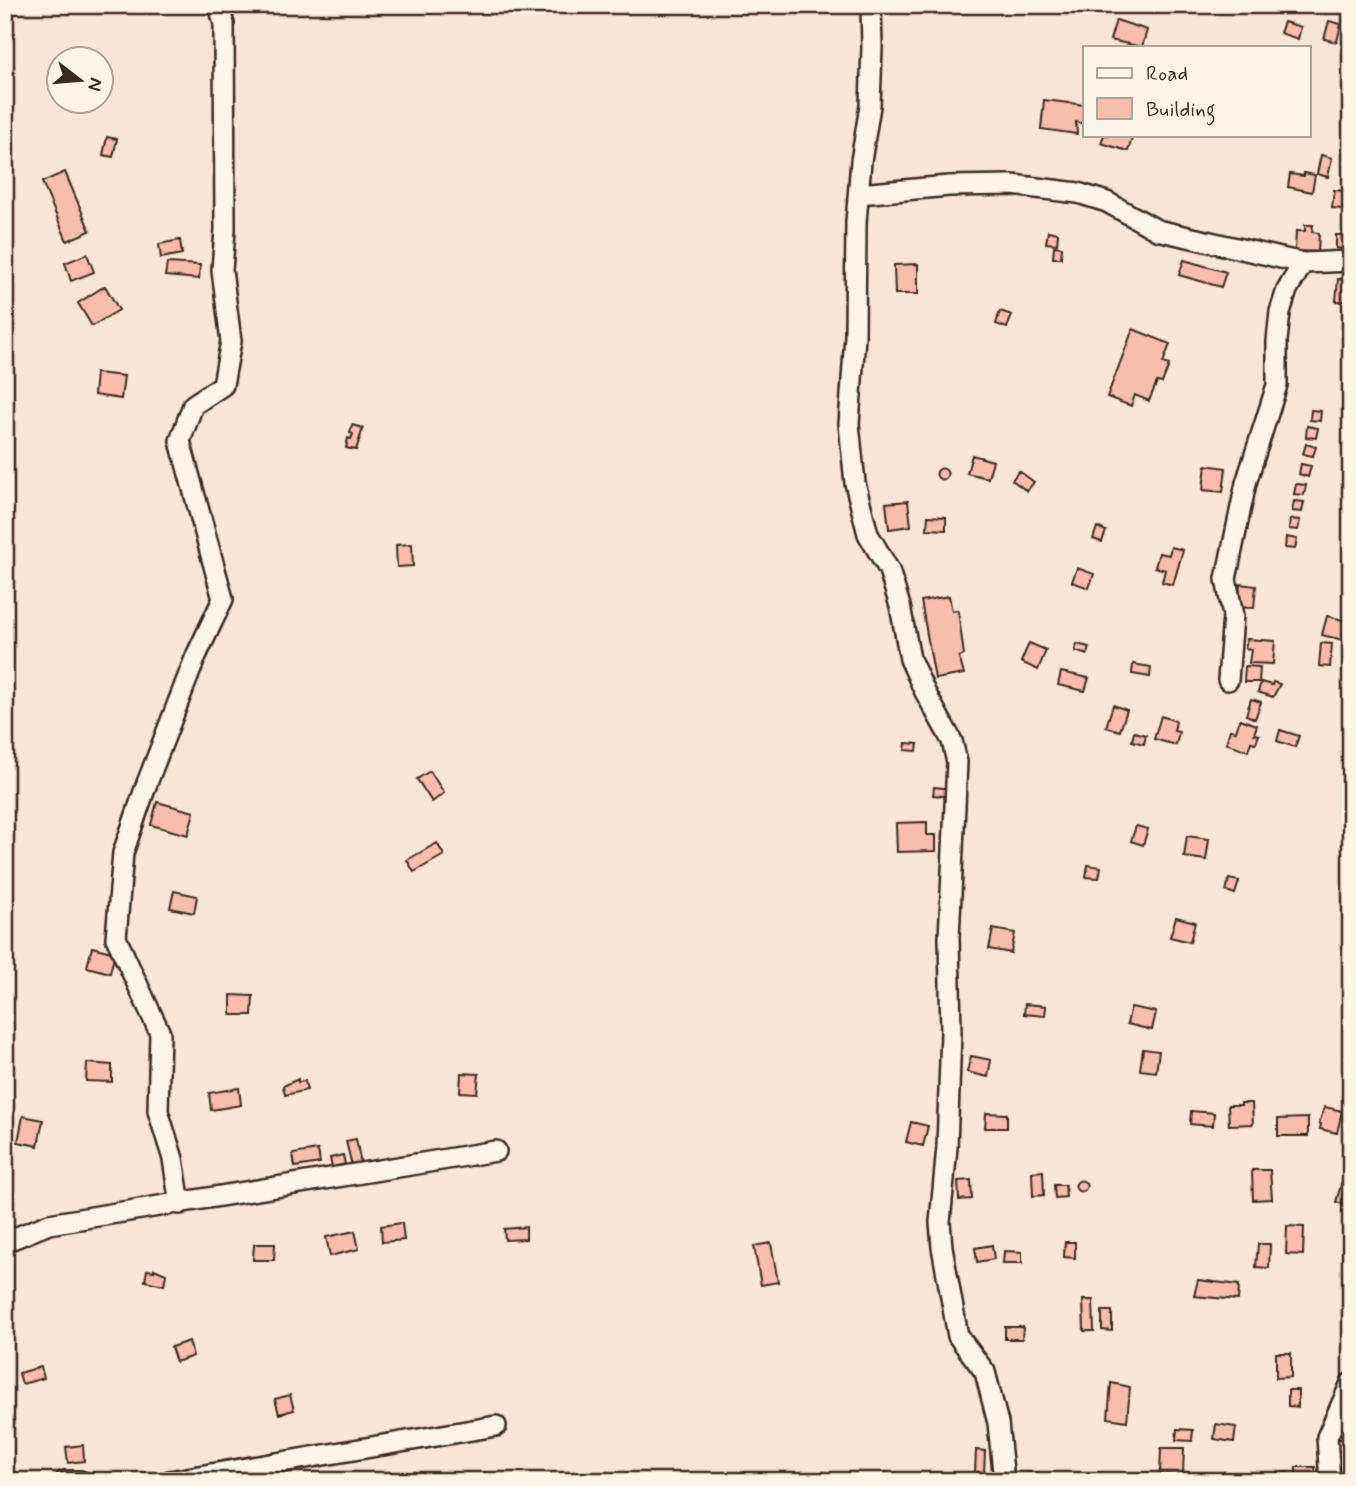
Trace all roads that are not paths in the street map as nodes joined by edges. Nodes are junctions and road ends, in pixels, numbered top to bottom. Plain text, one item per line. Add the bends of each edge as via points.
1 (219, 5) edge
2 (871, 5) edge
3 (859, 194) junction
4 (1351, 261) edge
5 (1303, 263) junction
6 (1228, 680) dead end
7 (496, 1151) dead end
8 (180, 1204) junction
9 (5, 1241) edge
10 (1351, 1383) edge
11 (496, 1426) dead end
12 (65, 1481) edge
13 (80, 1481) edge
14 (169, 1481) edge
15 (1004, 1481) edge
16 (1330, 1481) edge

1 - 8 street via 225,24 222,270 231,341 223,384 193,405 180,441 223,599 196,656 123,853 116,938 160,1033 158,1111
2 - 3 street via 870,106
3 - 5 street via 1012,185 1078,193 1107,202 1157,230
3 - 15 street via 849,424 853,463 863,519 889,570 910,659 953,741 957,762 949,938 948,1135 940,1222 958,1336 985,1372 998,1423
4 - 5 street
5 - 6 street via 1280,312 1277,385 1246,484 1226,579 1233,616
7 - 8 street
8 - 9 street via 49,1224
10 - 16 street via 1326,1437
11 - 14 street
12 - 13 street

